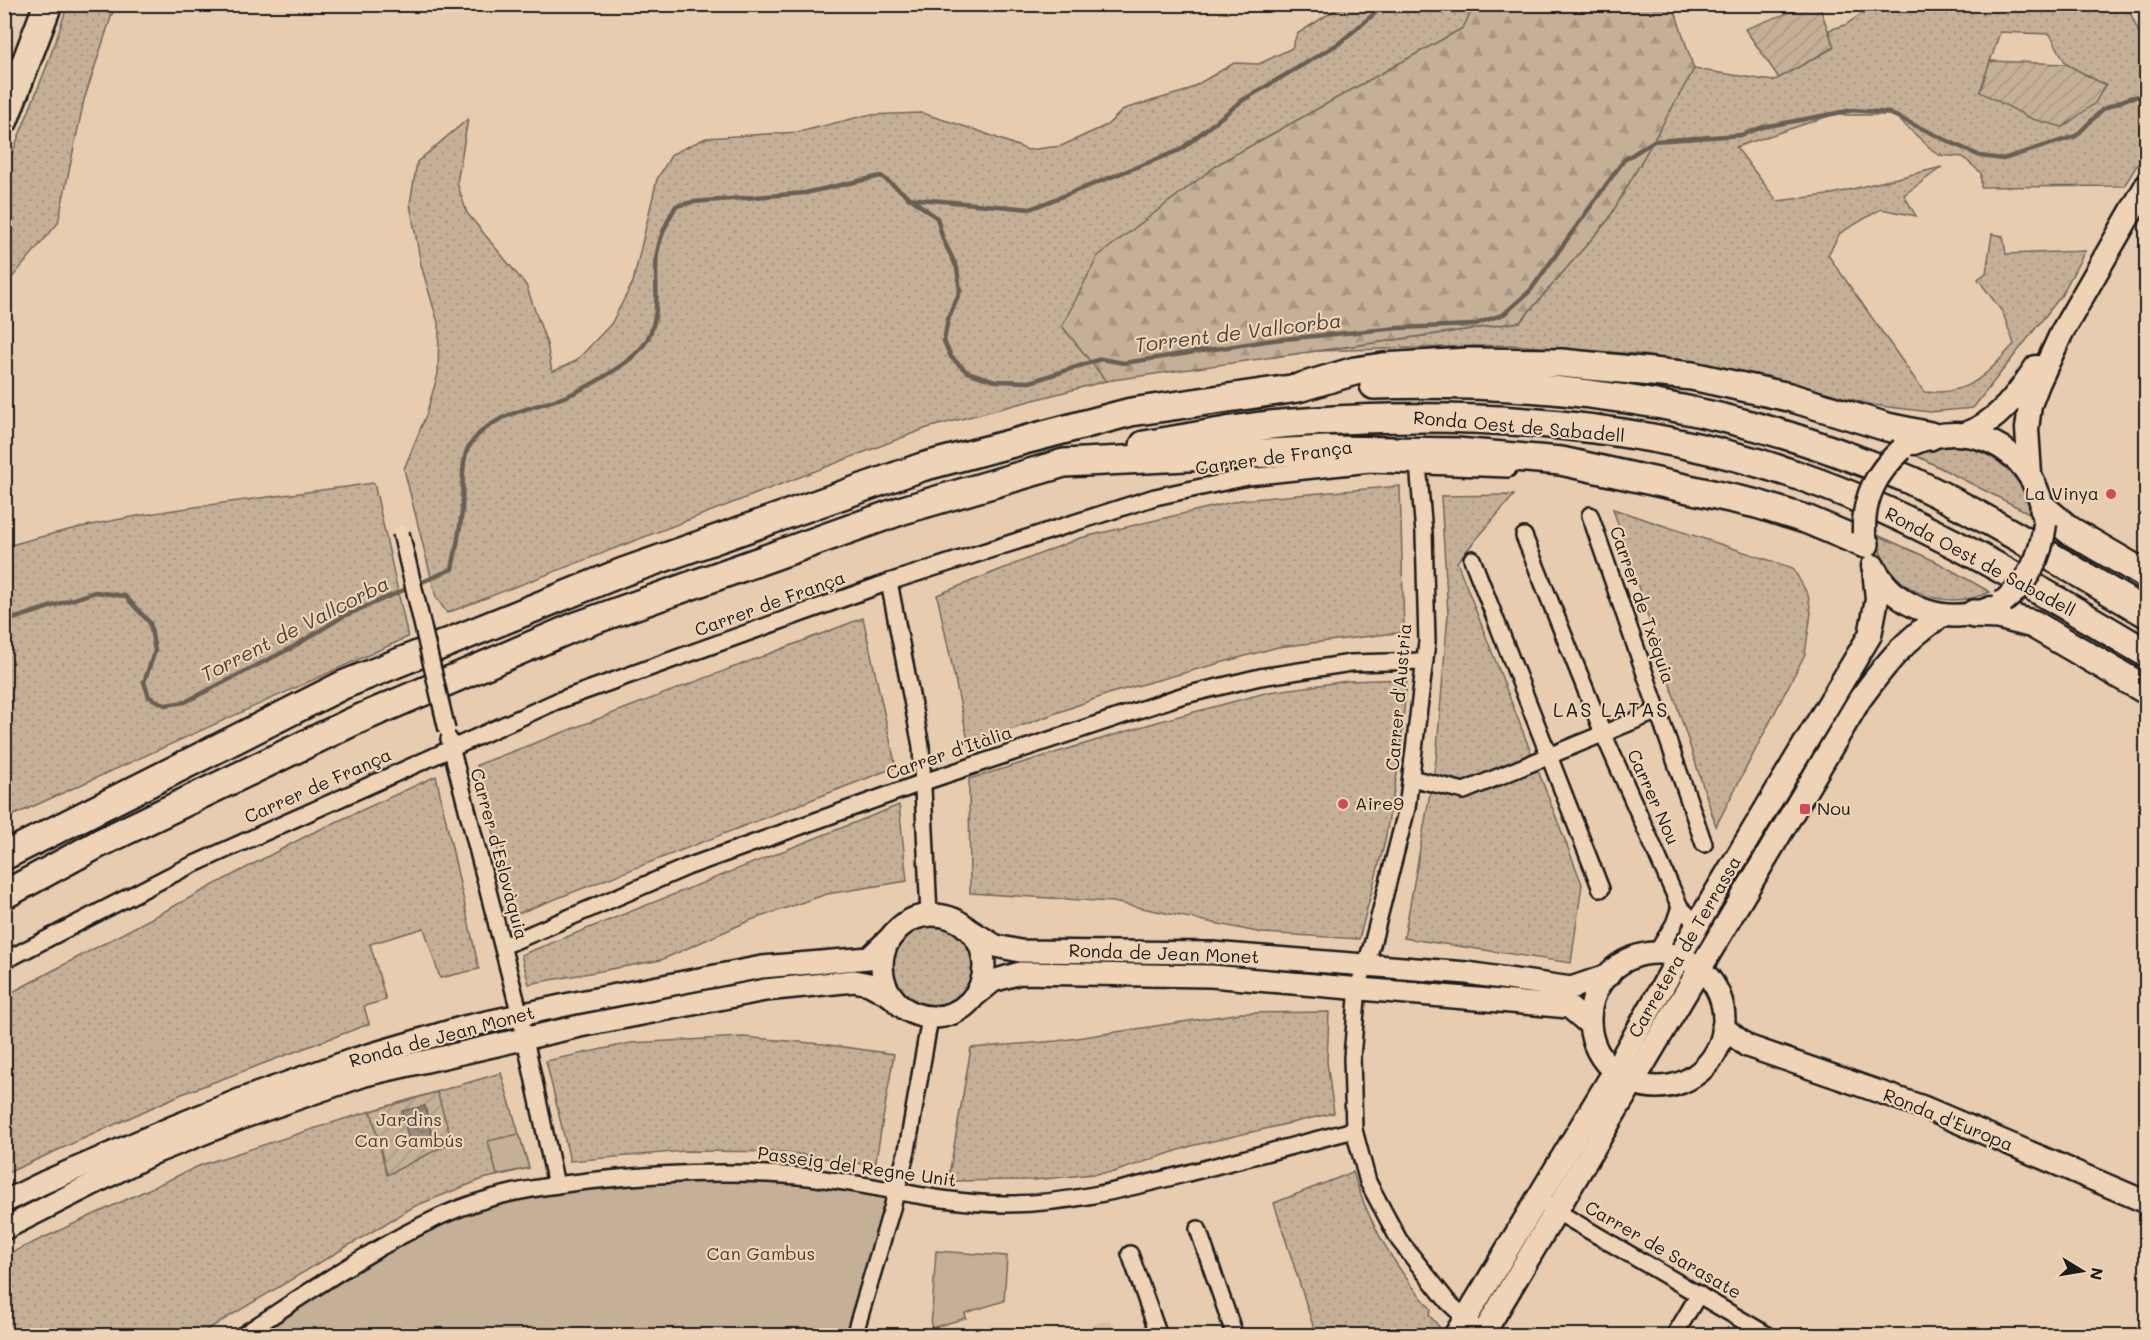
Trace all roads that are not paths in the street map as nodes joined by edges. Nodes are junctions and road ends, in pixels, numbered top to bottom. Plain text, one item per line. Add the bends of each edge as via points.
1 (48, 4) edge
2 (4, 120) edge
3 (2146, 186) edge
4 (2062, 332) junction
5 (1298, 388) junction
6 (1965, 434) junction
7 (1930, 436) junction
8 (1064, 463) junction
9 (1418, 464) junction
10 (1598, 470) junction
11 (2030, 474) junction
12 (1590, 515) dead end
13 (2044, 516) junction
14 (401, 533) dead end
15 (1524, 536) dead end
16 (1867, 549) junction
17 (1472, 559) dead end
18 (2146, 575) edge
19 (889, 582) junction
20 (2146, 613) edge
21 (1974, 614) junction
22 (1941, 616) junction
23 (2146, 652) edge
24 (1425, 662) junction
25 (2146, 690) edge
26 (1658, 711) junction
27 (1603, 733) junction
28 (451, 747) junction
29 (1550, 755) junction
30 (1411, 778) junction
31 (924, 782) junction
32 (17, 844) edge
33 (1704, 844) dead end
34 (4, 856) edge
35 (1601, 889) dead end
36 (4, 895) edge
37 (1680, 907) junction
38 (929, 915) junction
39 (1697, 924) junction
40 (968, 928) junction
41 (894, 934) junction
42 (503, 946) junction
43 (1657, 952) junction
44 (4, 962) edge
45 (1365, 964) junction
46 (1699, 964) junction
47 (1609, 975) junction
48 (1358, 987) junction
49 (977, 994) junction
50 (891, 996) junction
51 (520, 1015) junction
52 (930, 1018) junction
53 (1590, 1025) junction
54 (1723, 1027) junction
55 (525, 1038) junction
56 (1747, 1046) junction
57 (1718, 1052) junction
58 (1623, 1077) junction
59 (1354, 1130) junction
60 (556, 1185) junction
61 (897, 1191) junction
62 (1537, 1199) junction
63 (4, 1202) edge
64 (2146, 1202) edge
65 (1557, 1211) junction
66 (4, 1229) edge
67 (1198, 1229) dead end
68 (1130, 1254) dead end
69 (1699, 1294) junction
70 (1460, 1326) edge
71 (241, 1335) edge
72 (854, 1335) edge
73 (1159, 1335) edge
74 (1235, 1335) edge
75 (1483, 1335) edge
76 (1674, 1335) edge
77 (1769, 1335) edge

1 - 2 highway
3 - 4 main road
4 - 6 main road via 2004,409 1982,428
4 - 11 main road via 2030,405
5 - 7 highway via 1383,367 1515,361 1622,367 1692,376 1789,397
5 - 20 highway, Ronda Oest de Sabadell via 1507,386 1616,397 1739,420 1908,479 2018,537
5 - 32 highway via 1121,414 922,467 744,527 611,576 343,685
6 - 7 main road
6 - 11 main road via 2002,447
7 - 16 main road, bridge via 1902,449 1869,491 1863,514
8 - 10 highway via 1264,452 1387,451 1457,452 1561,461
8 - 23 highway, Ronda Oest de Sabadell via 1227,431 1305,422 1407,417 1609,431 1728,454 1809,479 1891,513 1991,564
8 - 36 highway via 903,510 577,626 352,722 100,843
9 - 10 street, Carrer de França via 1558,472
9 - 19 street, Carrer de França via 1370,464 1248,477 1155,497
9 - 24 street, Carrer d'Austria via 1424,533
10 - 16 highway via 1757,504 1808,520
11 - 13 main road
12 - 26 street, Carrer de Txèquia
13 - 18 highway
13 - 21 main road, bridge via 2041,549 2023,584 2003,602
14 - 28 street, Carrer d'Eslovàquia, bridge
15 - 27 street, Carrer Nou
16 - 22 main road via 1901,598
16 - 39 main road, Carretera de Terrassa via 1877,598 1870,635
17 - 29 street
19 - 28 street, Carrer de França via 557,701
19 - 31 street via 912,694
21 - 22 main road
21 - 25 highway via 1998,615 2033,624
22 - 46 main road, Carretera de Terrassa via 1895,652 1860,699
24 - 30 street, Carrer d'Austria
24 - 31 street, Carrer d'Itàlia via 1351,663 1260,677 1180,696
26 - 27 street
26 - 33 street, Carrer de Txèquia
27 - 29 street
27 - 37 street, Carrer Nou
28 - 42 street, Carrer d'Eslovàquia
28 - 44 street, Carrer de França via 181,870
29 - 30 street via 1464,790
29 - 35 street
30 - 45 street, Carrer d'Austria via 1407,808
31 - 38 street
31 - 42 street, Carrer d'Itàlia via 687,867
32 - 34 highway
37 - 39 street, Carrer Nou
37 - 43 street
38 - 40 street via 947,917
38 - 41 street via 903,925
39 - 46 main road
40 - 45 street, Ronda de Jean Monet via 996,946 1020,951 1212,953
40 - 49 street via 979,942 984,959 984,977
41 - 50 street via 885,950 882,972
41 - 51 street, Ronda de Jean Monet via 869,958 762,967
42 - 51 street, Carrer d'Eslovàquia
43 - 46 street
43 - 47 street via 1636,958
45 - 47 street, Ronda de Jean Monet via 1571,988
45 - 48 street
46 - 54 street via 1720,999
46 - 58 main road, Carretera de Terrassa
47 - 53 street via 1594,996
48 - 49 street, Ronda de Jean Monet via 1211,976 1020,973 993,981
48 - 53 street, Ronda de Jean Monet via 1569,1007
48 - 59 street via 1352,1057
49 - 52 street via 951,1014
50 - 52 street via 912,1014
50 - 55 street, Ronda de Jean Monet via 854,981 765,990
51 - 55 street, Carrer d'Eslovàquia
51 - 63 street, Ronda de Jean Monet via 356,1059 242,1099
52 - 61 street
53 - 58 street via 1597,1050
54 - 56 street, Ronda d'Europa
54 - 57 street
55 - 60 street, Carrer d'Eslovàquia
55 - 66 street, Ronda de Jean Monet via 365,1075 247,1116 154,1153
56 - 57 street
56 - 64 street, Ronda d'Europa via 1923,1107
57 - 58 street via 1707,1066 1683,1083 1656,1088
58 - 62 main road, Carretera de Terrassa
58 - 65 main road, Carretera de Terrassa
59 - 61 street, Passeig del Regne Unit via 1075,1199 1006,1204 939,1200
59 - 70 street via 1368,1182 1399,1240 1448,1302
60 - 61 street, Passeig del Regne Unit via 662,1173 750,1172
60 - 71 street, Passeig del Regne Unit via 495,1196 441,1216 367,1255
61 - 72 street
62 - 65 street, Carrer de Sarasate
62 - 70 main road, Carretera de Terrassa
65 - 69 street, Carrer de Sarasate
65 - 75 main road, Carretera de Terrassa
67 - 74 street
68 - 73 street
69 - 76 street
69 - 77 street, Carrer de Sarasate
70 - 75 street, Carretera de Terrassa

